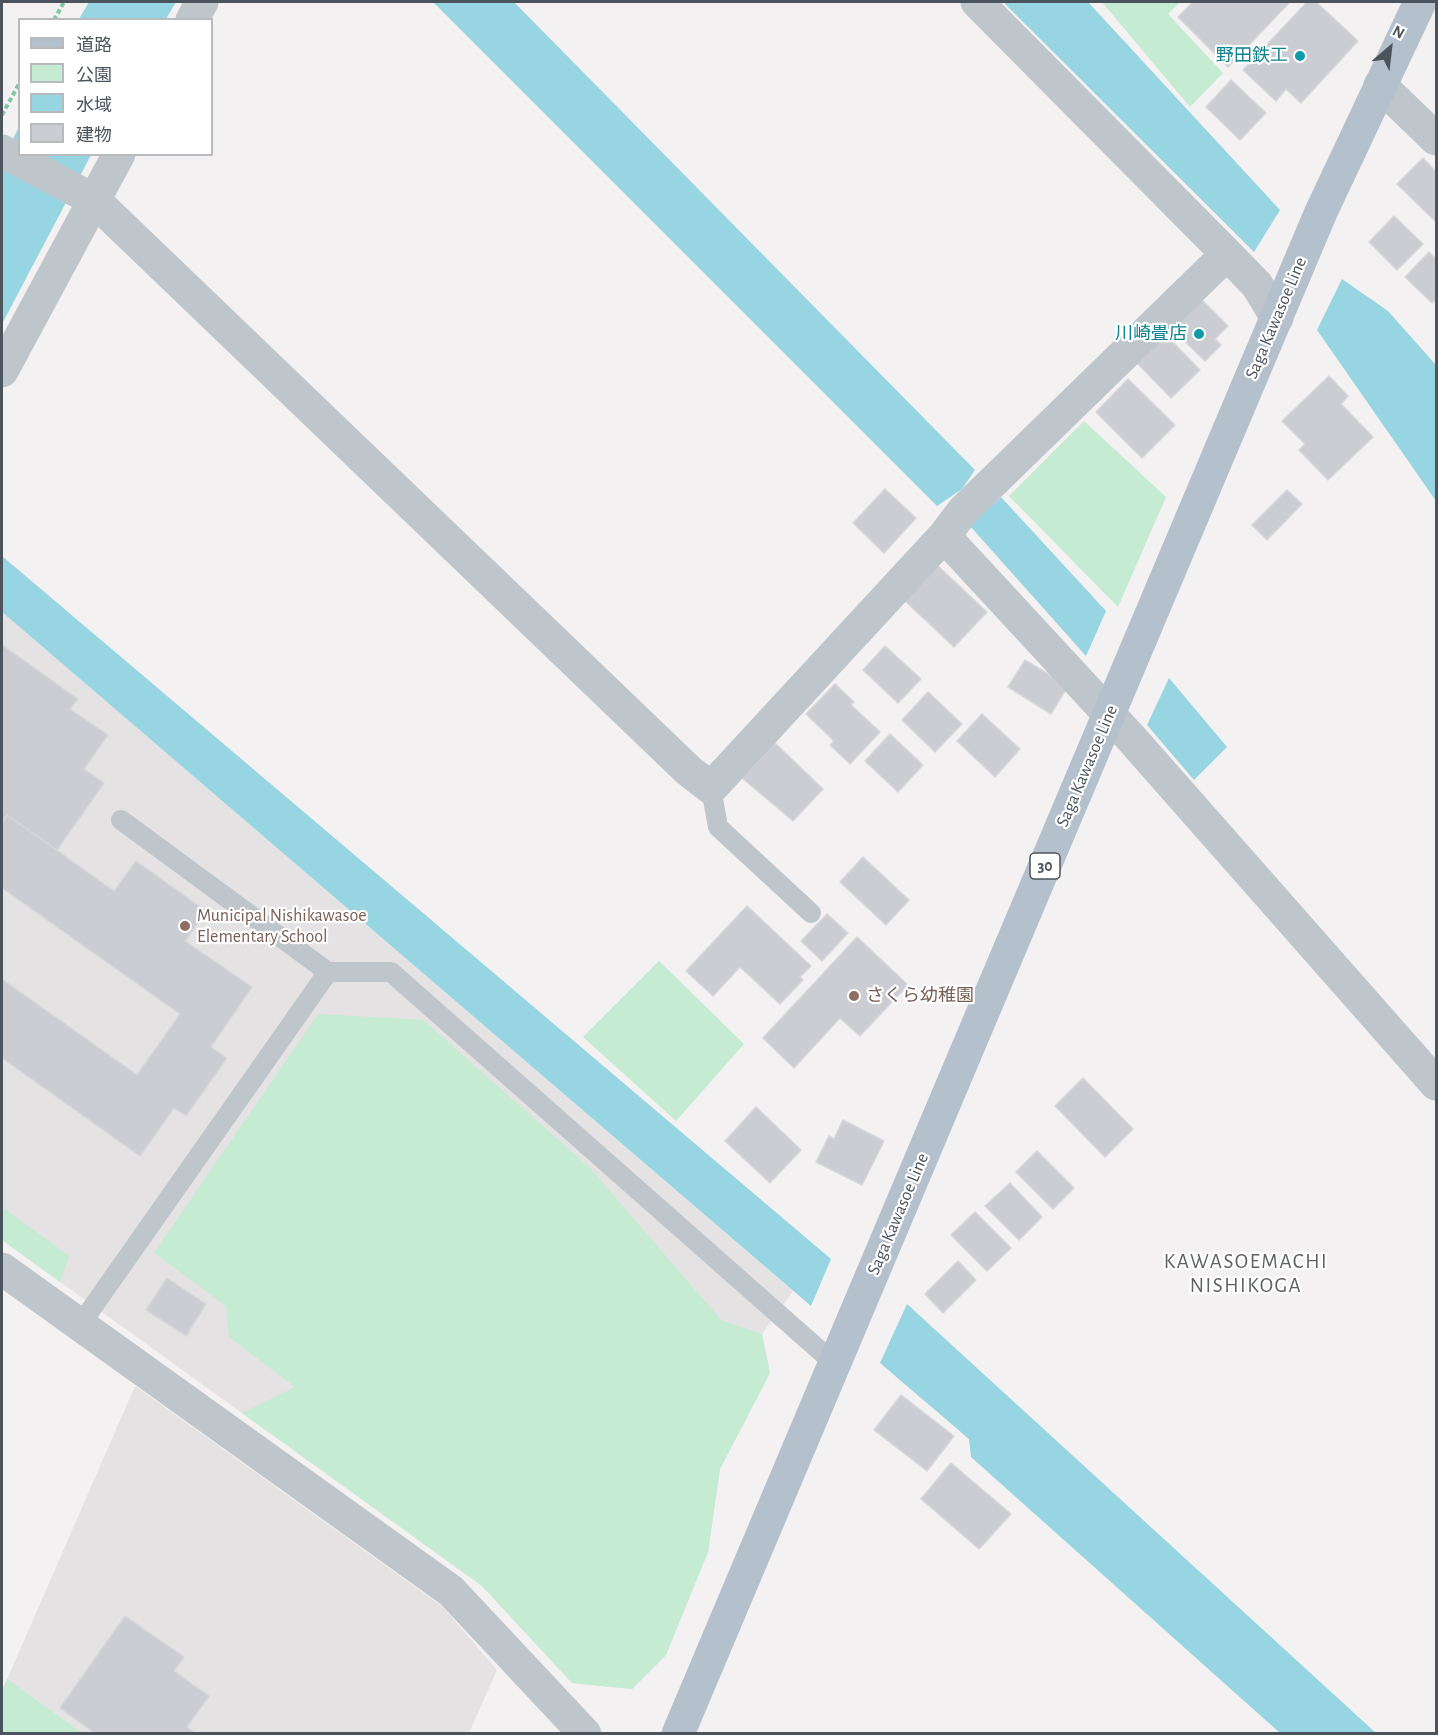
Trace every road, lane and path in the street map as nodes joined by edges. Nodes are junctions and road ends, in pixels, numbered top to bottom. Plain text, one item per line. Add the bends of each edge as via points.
1 (64, 2) edge
2 (202, 2) edge
3 (977, 2) edge
4 (1420, 2) edge
5 (55, 18) edge
6 (193, 18) edge
7 (1380, 85) junction
8 (18, 86) edge
9 (2, 115) edge
10 (1437, 139) edge
11 (2, 151) edge
12 (118, 156) edge
13 (94, 200) junction
14 (1227, 254) junction
15 (1276, 318) junction
16 (2, 371) edge
17 (944, 536) junction
18 (1108, 715) junction
19 (711, 788) junction
20 (121, 820) dead end
21 (811, 913) dead end
22 (328, 972) junction
23 (1437, 1084) edge
24 (2, 1269) edge
25 (80, 1325) junction
26 (835, 1364) junction
27 (585, 1734) edge
28 (678, 1734) edge

1 - 5 path
2 - 6 street
3 - 14 street
4 - 7 main road, Saga Kawasoe Line / 30
7 - 10 street
7 - 15 main road, Saga Kawasoe Line / 30
8 - 9 path
11 - 13 street
12 - 13 street
13 - 16 street
13 - 19 street via 680,763
14 - 15 street via 1257,285
14 - 17 street via 963,511
15 - 18 main road, Saga Kawasoe Line / 30
17 - 18 street
17 - 19 street
18 - 23 street
18 - 26 main road, Saga Kawasoe Line / 30
19 - 21 lane via 718,827
20 - 22 lane
22 - 25 lane
22 - 26 lane via 391,972
24 - 25 street
25 - 27 street via 451,1591
26 - 28 main road, Saga Kawasoe Line / 30

